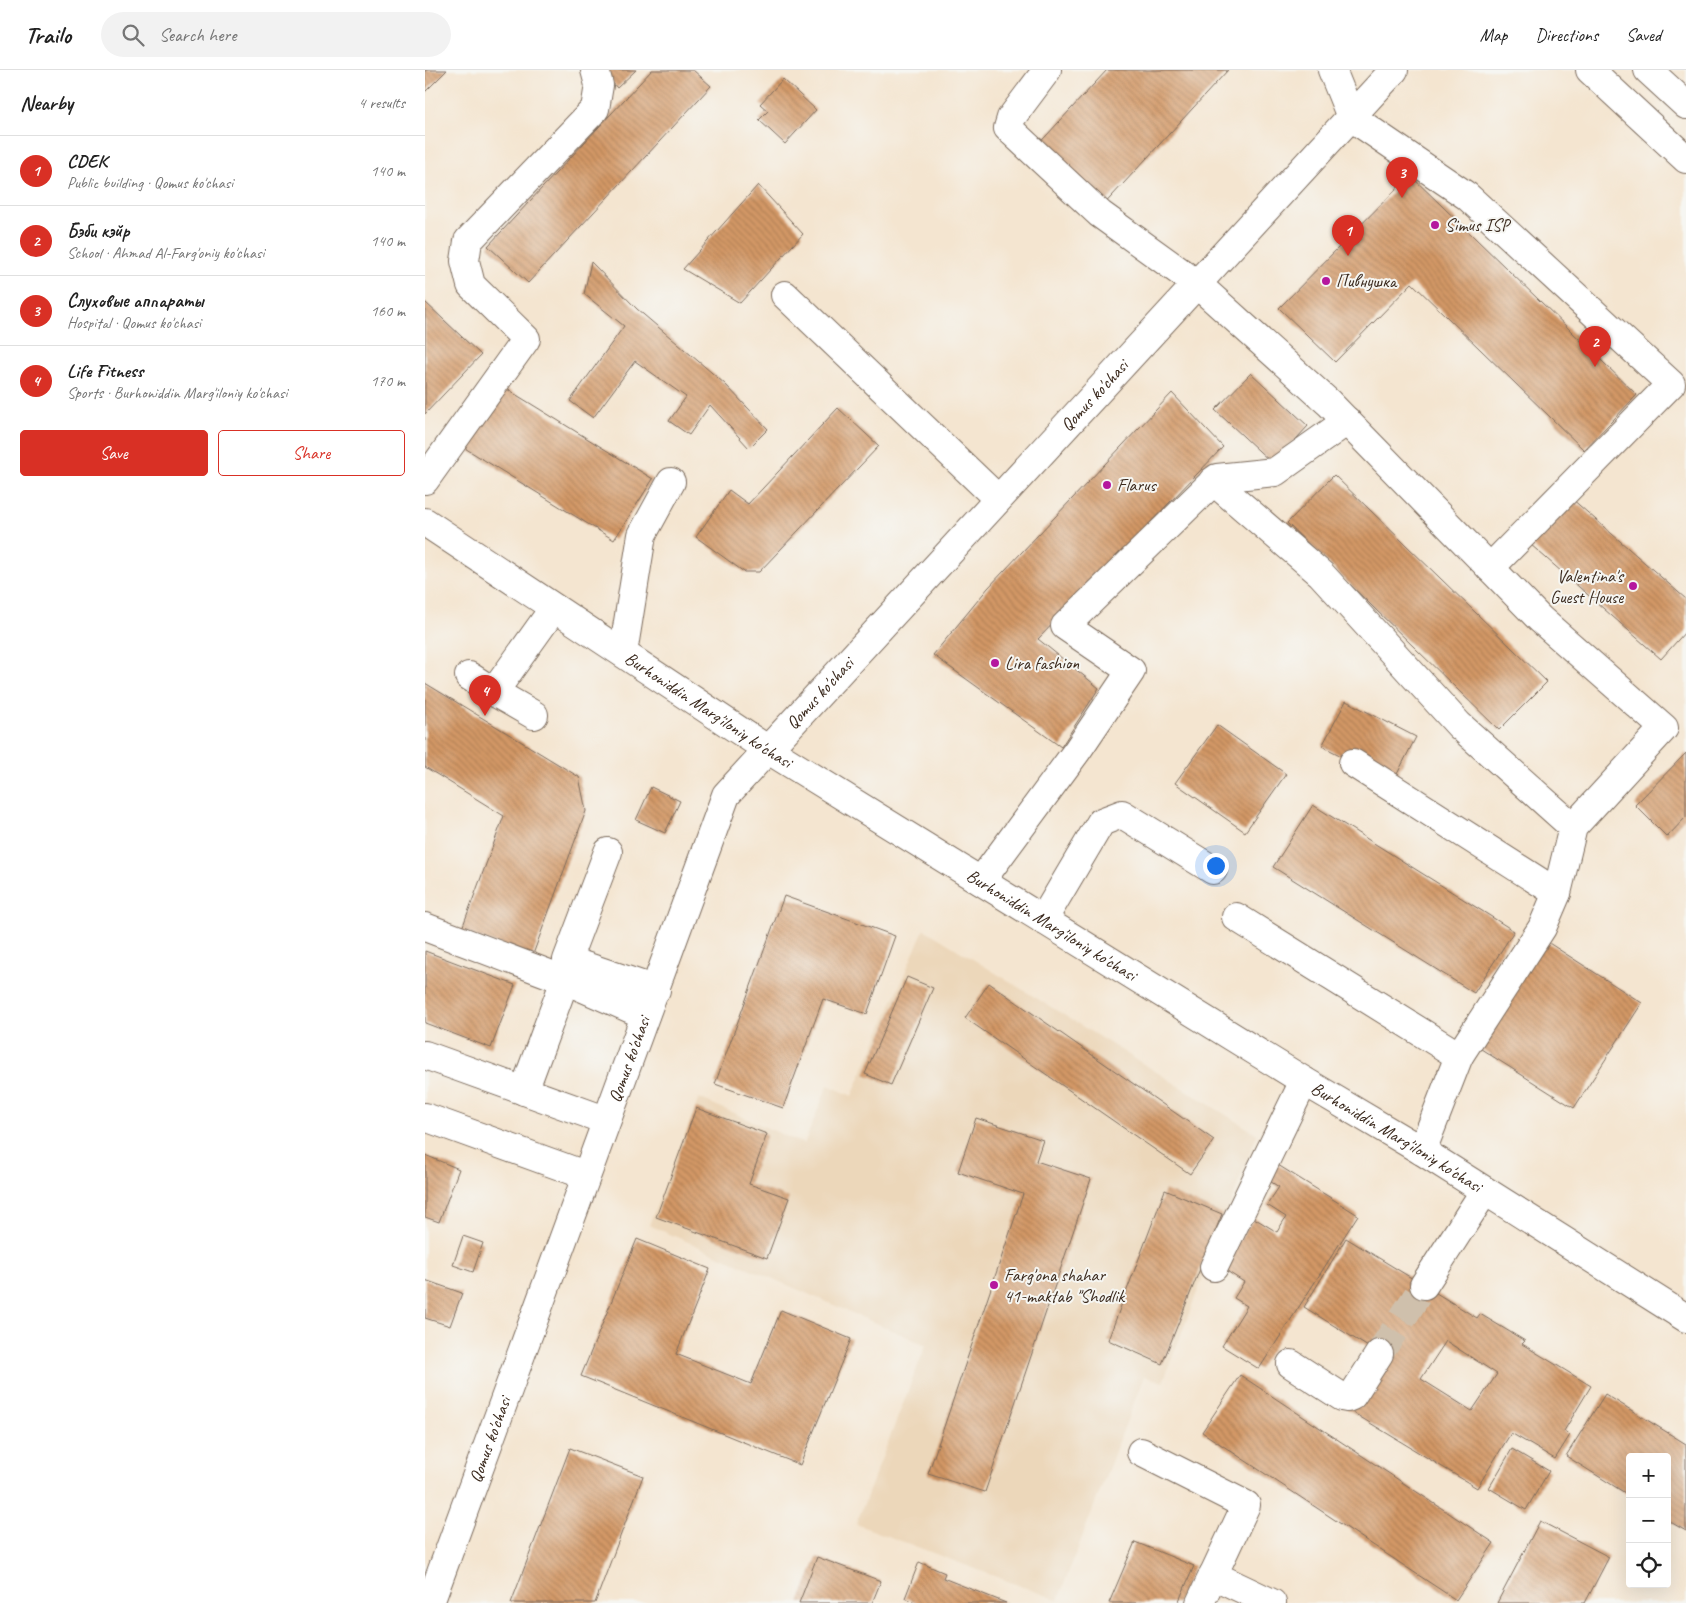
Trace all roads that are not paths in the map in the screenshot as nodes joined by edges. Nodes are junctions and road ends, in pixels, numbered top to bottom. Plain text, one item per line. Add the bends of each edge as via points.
1 (595, 70) edge
2 (1047, 70) edge
3 (1332, 70) edge
4 (1394, 70) edge
5 (1590, 70) edge
6 (1649, 70) edge
7 (1686, 105) edge
8 (1351, 117) junction
9 (1686, 159) edge
10 (1197, 284) junction
11 (785, 295) dead end
12 (1347, 421) junction
13 (425, 480) edge
14 (1213, 481) junction
15 (671, 482) dead end
16 (998, 499) junction
17 (425, 522) edge
18 (1490, 568) junction
19 (555, 608) junction
20 (623, 653) junction
21 (469, 676) dead end
22 (494, 692) junction
23 (534, 715) dead end
24 (767, 749) junction
25 (1353, 763) dead end
26 (1573, 827) junction
27 (608, 852) dead end
28 (1213, 870) dead end
29 (981, 881) junction
30 (1557, 893) junction
31 (1236, 917) dead end
32 (1043, 920) junction
33 (425, 927) edge
34 (565, 980) junction
35 (656, 990) junction
36 (645, 1015) junction
37 (425, 1055) edge
38 (1459, 1056) junction
39 (1304, 1081) junction
40 (524, 1090) junction
41 (425, 1117) edge
42 (605, 1120) junction
43 (1422, 1151) junction
44 (585, 1175) junction
45 (1484, 1192) junction
46 (1214, 1267) dead end
47 (1423, 1285) tunnel mouth
48 (1683, 1311) edge
49 (1379, 1354) tunnel mouth
50 (1291, 1364) dead end
51 (1141, 1452) dead end
52 (1213, 1575) junction
53 (430, 1603) edge
54 (1199, 1603) edge
55 (1272, 1603) edge

1 - 13 street via 599,85 595,109 468,241 465,261 471,285 526,339
2 - 10 street via 1011,118 1008,128 1100,214
3 - 8 street
4 - 8 street, Qomus ko'chasi
5 - 9 street
6 - 7 street
8 - 10 street, Qomus ko'chasi
8 - 18 street via 1467,196 1671,384
10 - 12 street
10 - 16 street, Qomus ko'chasi
11 - 16 street
12 - 14 street via 1275,472
12 - 18 street
14 - 26 street via 1321,574 1459,725
14 - 29 street via 1065,626 1131,671 1077,751
15 - 20 street via 642,535
16 - 24 street, Qomus ko'chasi
17 - 19 street, Burhoniddin Marg'iloniy ko'chasi
18 - 26 street via 1540,619 1664,728
19 - 20 street, Burhoniddin Marg'iloniy ko'chasi
19 - 22 street
20 - 24 street, Burhoniddin Marg'iloniy ko'chasi
21 - 22 street
22 - 23 street
24 - 29 street, Burhoniddin Marg'iloniy ko'chasi
24 - 35 street, Qomus ko'chasi via 726,795
25 - 30 street
26 - 30 street
27 - 35 street via 567,960
28 - 32 street via 1122,814 1101,822
29 - 32 street, Burhoniddin Marg'iloniy ko'chasi
30 - 38 street via 1542,928
31 - 38 street
32 - 39 street, Burhoniddin Marg'iloniy ko'chasi
33 - 34 street
34 - 36 street
34 - 40 street
35 - 36 street, Qomus ko'chasi
36 - 42 street, Qomus ko'chasi
37 - 40 street
38 - 43 street
39 - 43 street, Burhoniddin Marg'iloniy ko'chasi
39 - 46 street
40 - 42 street
41 - 44 street
42 - 44 street, Qomus ko'chasi
43 - 45 street, Burhoniddin Marg'iloniy ko'chasi
44 - 53 street, Qomus ko'chasi
45 - 47 street
45 - 48 street, Burhoniddin Marg'iloniy ko'chasi
49 - 50 street via 1352,1396 1347,1398
51 - 52 street via 1246,1505
52 - 54 street
52 - 55 street

